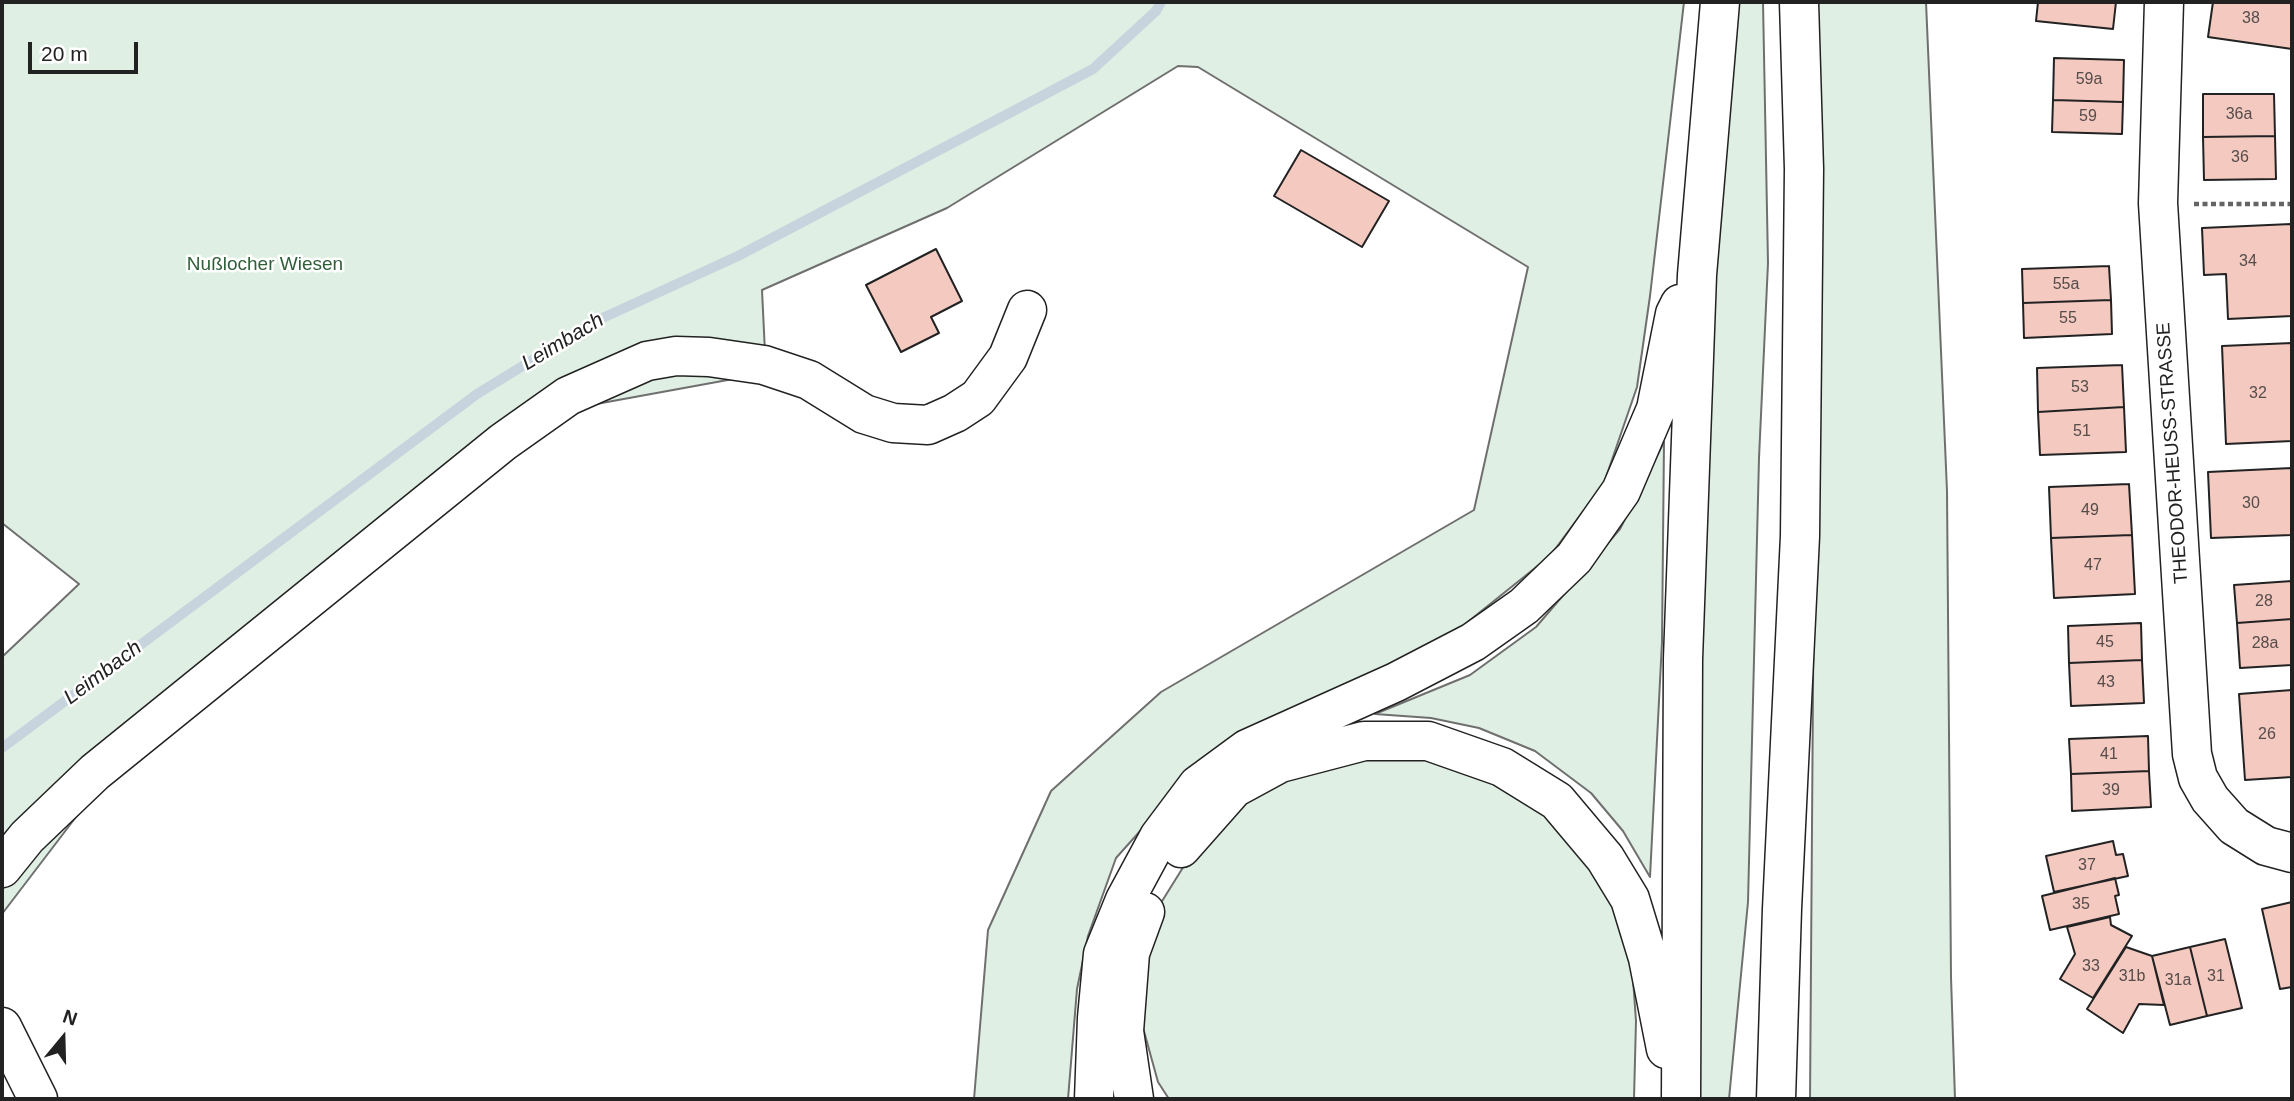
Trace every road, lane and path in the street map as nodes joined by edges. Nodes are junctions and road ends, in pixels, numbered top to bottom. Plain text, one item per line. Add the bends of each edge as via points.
1 (1720, 2) edge
2 (1799, 2) edge
3 (2164, 2) edge
4 (2158, 203) junction
5 (2292, 204) edge
6 (1696, 275) junction
7 (1027, 310) dead end
8 (2292, 853) edge
9 (2, 868) edge
10 (1782, 909) junction
11 (2, 1027) edge
12 (32, 1093) edge
13 (1136, 1096) edge
14 (1094, 1099) edge
15 (1675, 1099) edge
16 (1681, 1099) edge
17 (1764, 1099) edge
18 (1776, 1099) edge

1 - 6 main road
2 - 10 main road via 1804,169 1800,536
3 - 4 main road, THEODOR-HEUSS-STRASSE
4 - 5 path
4 - 8 main road, THEODOR-HEUSS-STRASSE via 2192,754 2210,799 2234,826 2266,846
6 - 14 main road via 1675,314 1651,421 1621,491 1574,558 1524,606 1473,642 1247,749 1198,785 1159,837 1103,954
6 - 16 main road via 1683,659
7 - 9 main road via 1009,357 978,398 928,425 893,423 864,414 809,380 764,365 709,357 647,361 568,396 503,442 95,772 27,837
10 - 17 main road
10 - 18 main road
11 - 12 main road
13 - 15 main road via 1124,1031 1130,953 1151,895 1188,837 1234,788 1280,763 1364,741 1428,741 1502,767 1557,802 1605,858 1630,899 1648,958

